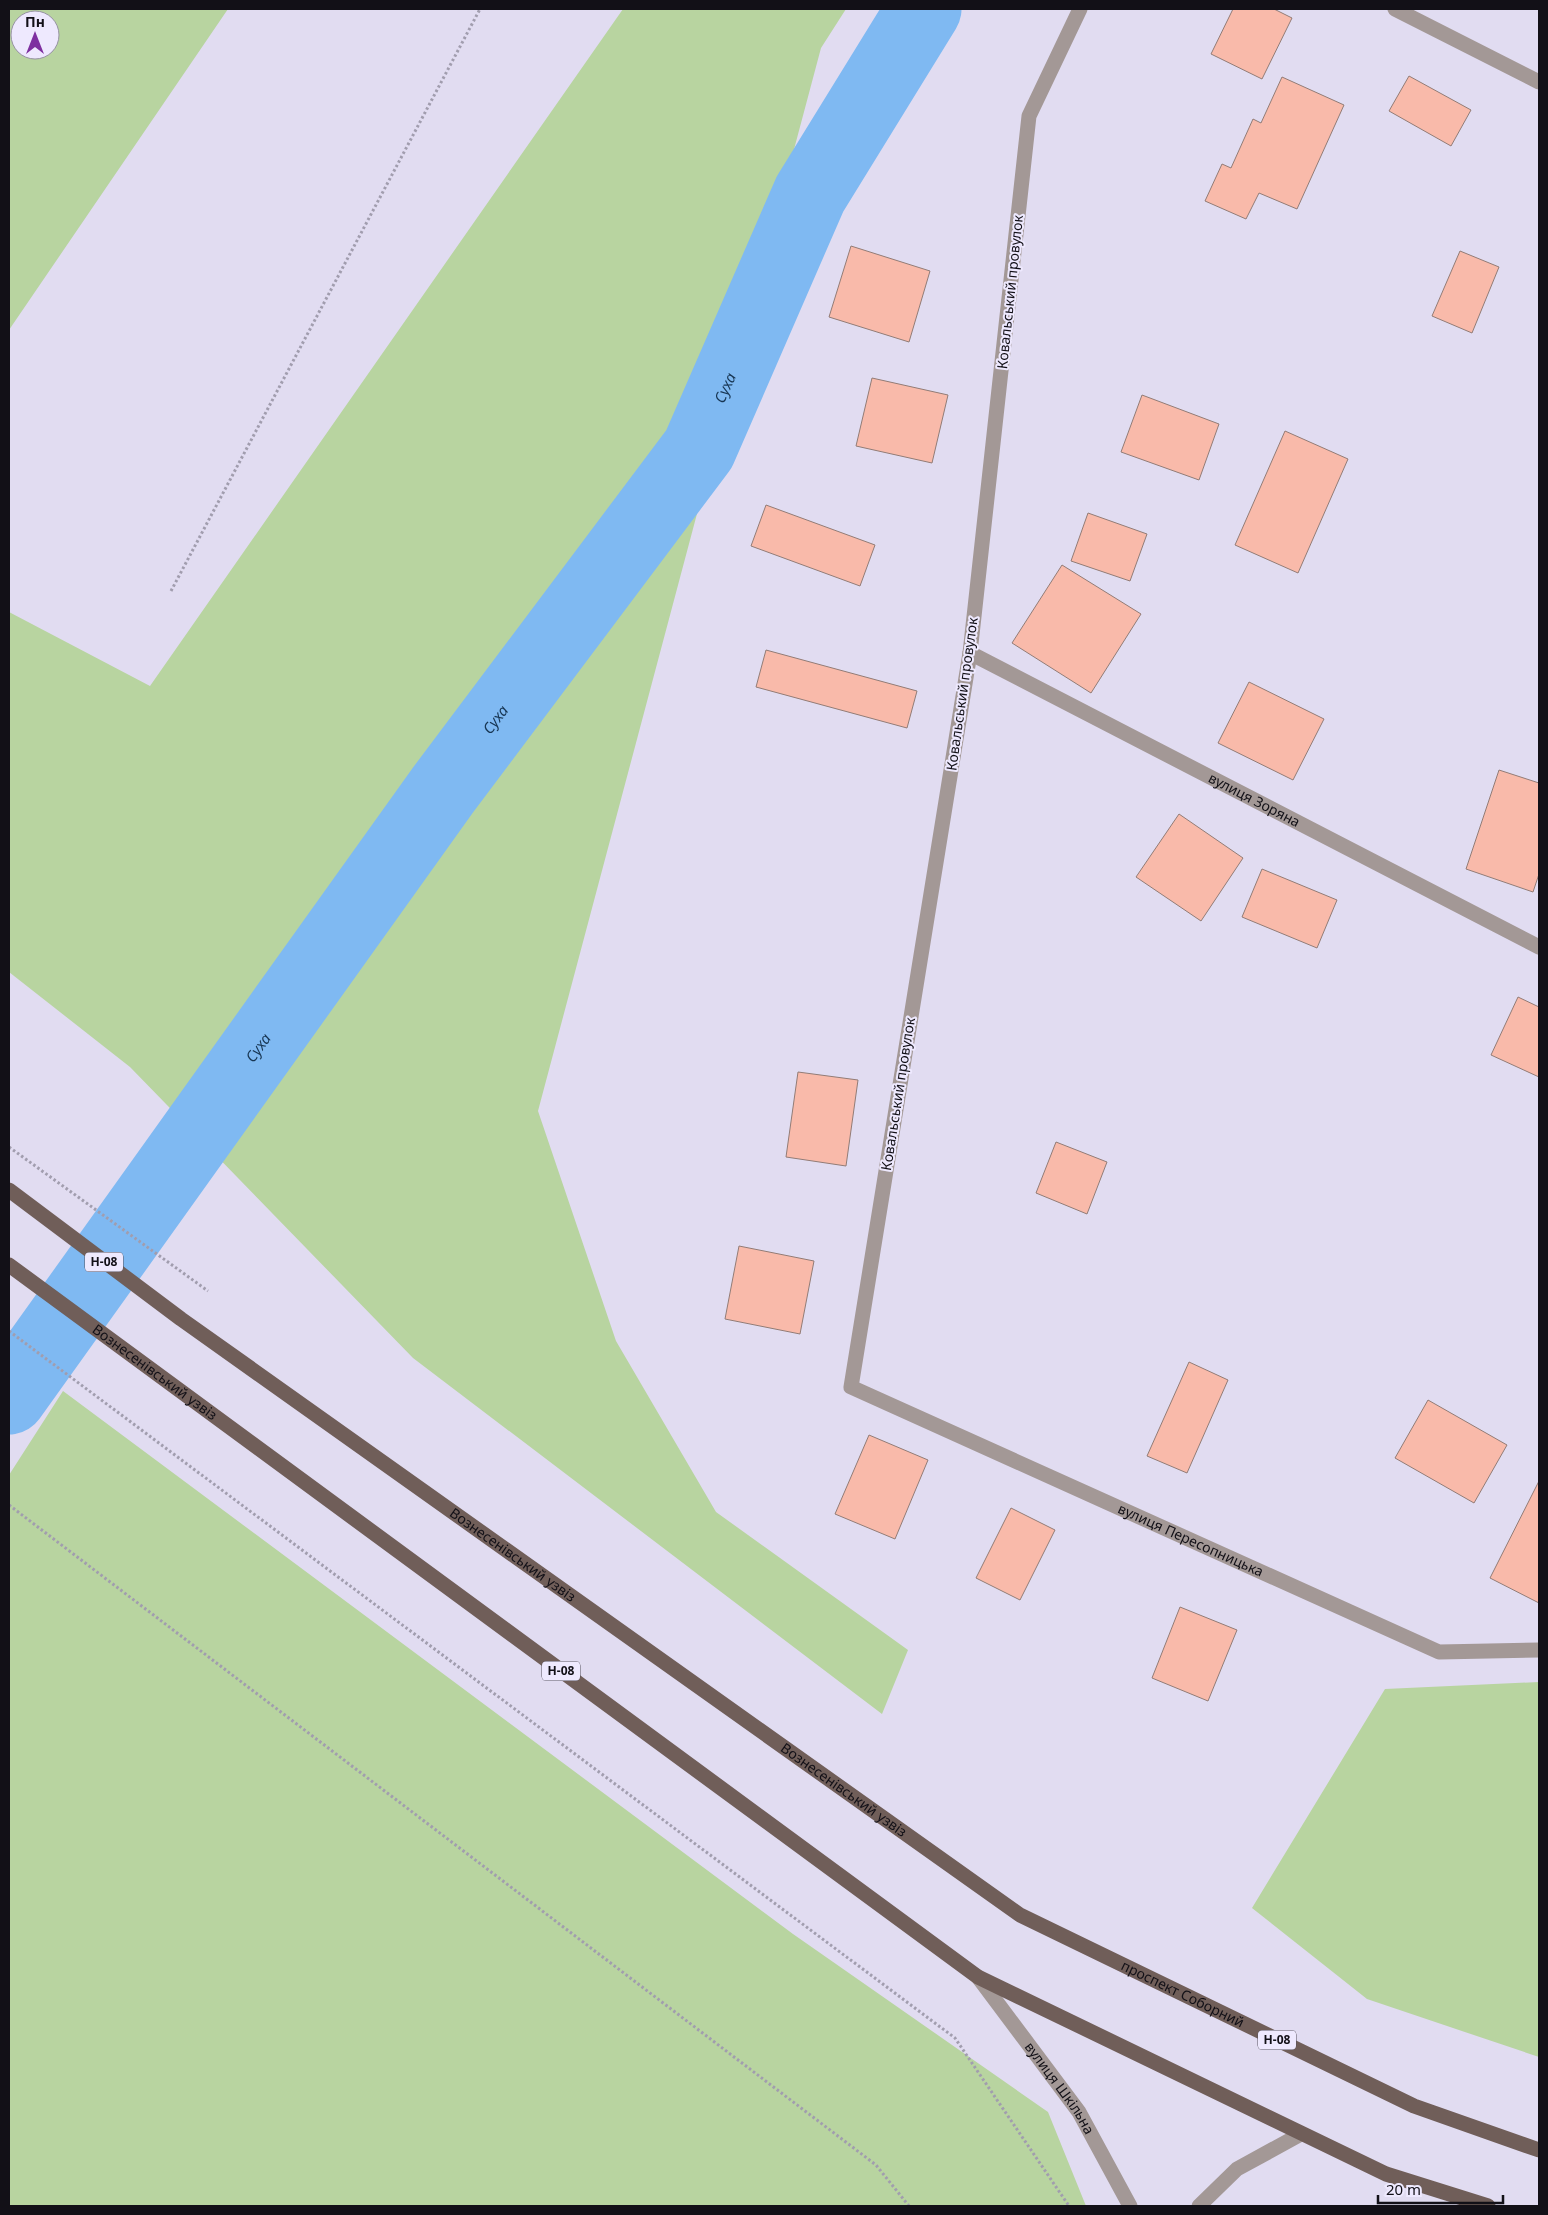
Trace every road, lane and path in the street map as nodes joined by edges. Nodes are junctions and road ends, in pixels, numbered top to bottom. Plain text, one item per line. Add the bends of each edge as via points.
1 (480, 9) edge
2 (1080, 9) edge
3 (1395, 9) edge
4 (1539, 82) edge
5 (171, 591) dead end
6 (970, 653) junction
7 (1539, 947) edge
8 (9, 1147) edge
9 (9, 1190) edge
10 (9, 1265) edge
11 (208, 1291) dead end
12 (9, 1331) edge
13 (851, 1387) joint
14 (9, 1505) edge
15 (1539, 1650) edge
16 (1020, 1915) joint
17 (978, 1977) junction
18 (1301, 2134) junction
19 (1539, 2150) edge
20 (909, 2206) edge
21 (1069, 2206) edge
22 (1130, 2206) edge
23 (1199, 2206) edge
24 (1488, 2206) edge

1 - 5 path
2 - 6 street, Ковальський провулок via 1029,116
3 - 4 street
6 - 7 street, вулиця Зоряна
6 - 13 street, Ковальський провулок
8 - 11 path
9 - 16 main road, Вознесенівський узвіз / Н-08 via 181,1319
10 - 17 main road, Вознесенівський узвіз / Н-08
12 - 21 path via 955,2038
13 - 15 street, вулиця Пересопницька via 1439,1652
14 - 20 path via 876,2165
16 - 19 main road, проспект Соборний / Н-08 via 1414,2106
17 - 18 main road, Н-08
17 - 22 street, вулиця Шкільна via 1079,2112
18 - 23 street via 1237,2169
18 - 24 main road, Н-08 via 1386,2174

